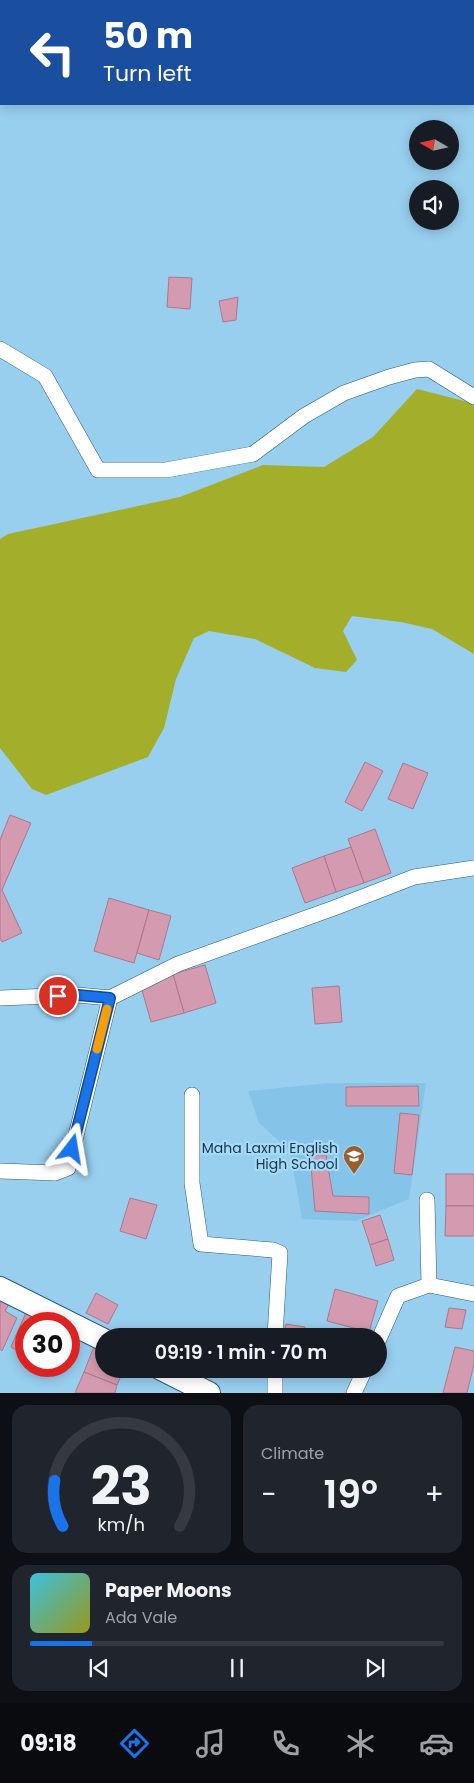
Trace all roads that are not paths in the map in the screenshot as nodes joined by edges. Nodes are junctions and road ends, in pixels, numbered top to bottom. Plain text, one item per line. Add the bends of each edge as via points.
1 (0, 348) edge
2 (474, 397) edge
3 (474, 868) edge
4 (0, 998) edge
5 (110, 998) junction
6 (192, 1095) dead end
7 (0, 1171) edge
8 (427, 1200) dead end
9 (429, 1285) junction
10 (0, 1288) edge
11 (474, 1294) edge
12 (275, 1328) edge
13 (384, 1328) edge
14 (95, 1336) edge
15 (179, 1378) edge
16 (275, 1378) edge
17 (361, 1378) edge
18 (209, 1393) edge
19 (275, 1393) edge
20 (354, 1393) edge

1 - 2 street via 45,376 98,470 166,470 253,454 304,416 344,393 415,370 429,369
3 - 5 street via 414,877 178,964
4 - 5 street via 78,995
5 - 7 street via 68,1168 56,1173
6 - 12 street via 192,1184 201,1244 280,1253
8 - 9 street
9 - 11 street
9 - 13 street via 398,1296
10 - 14 street
15 - 18 street
16 - 19 street
17 - 20 street

